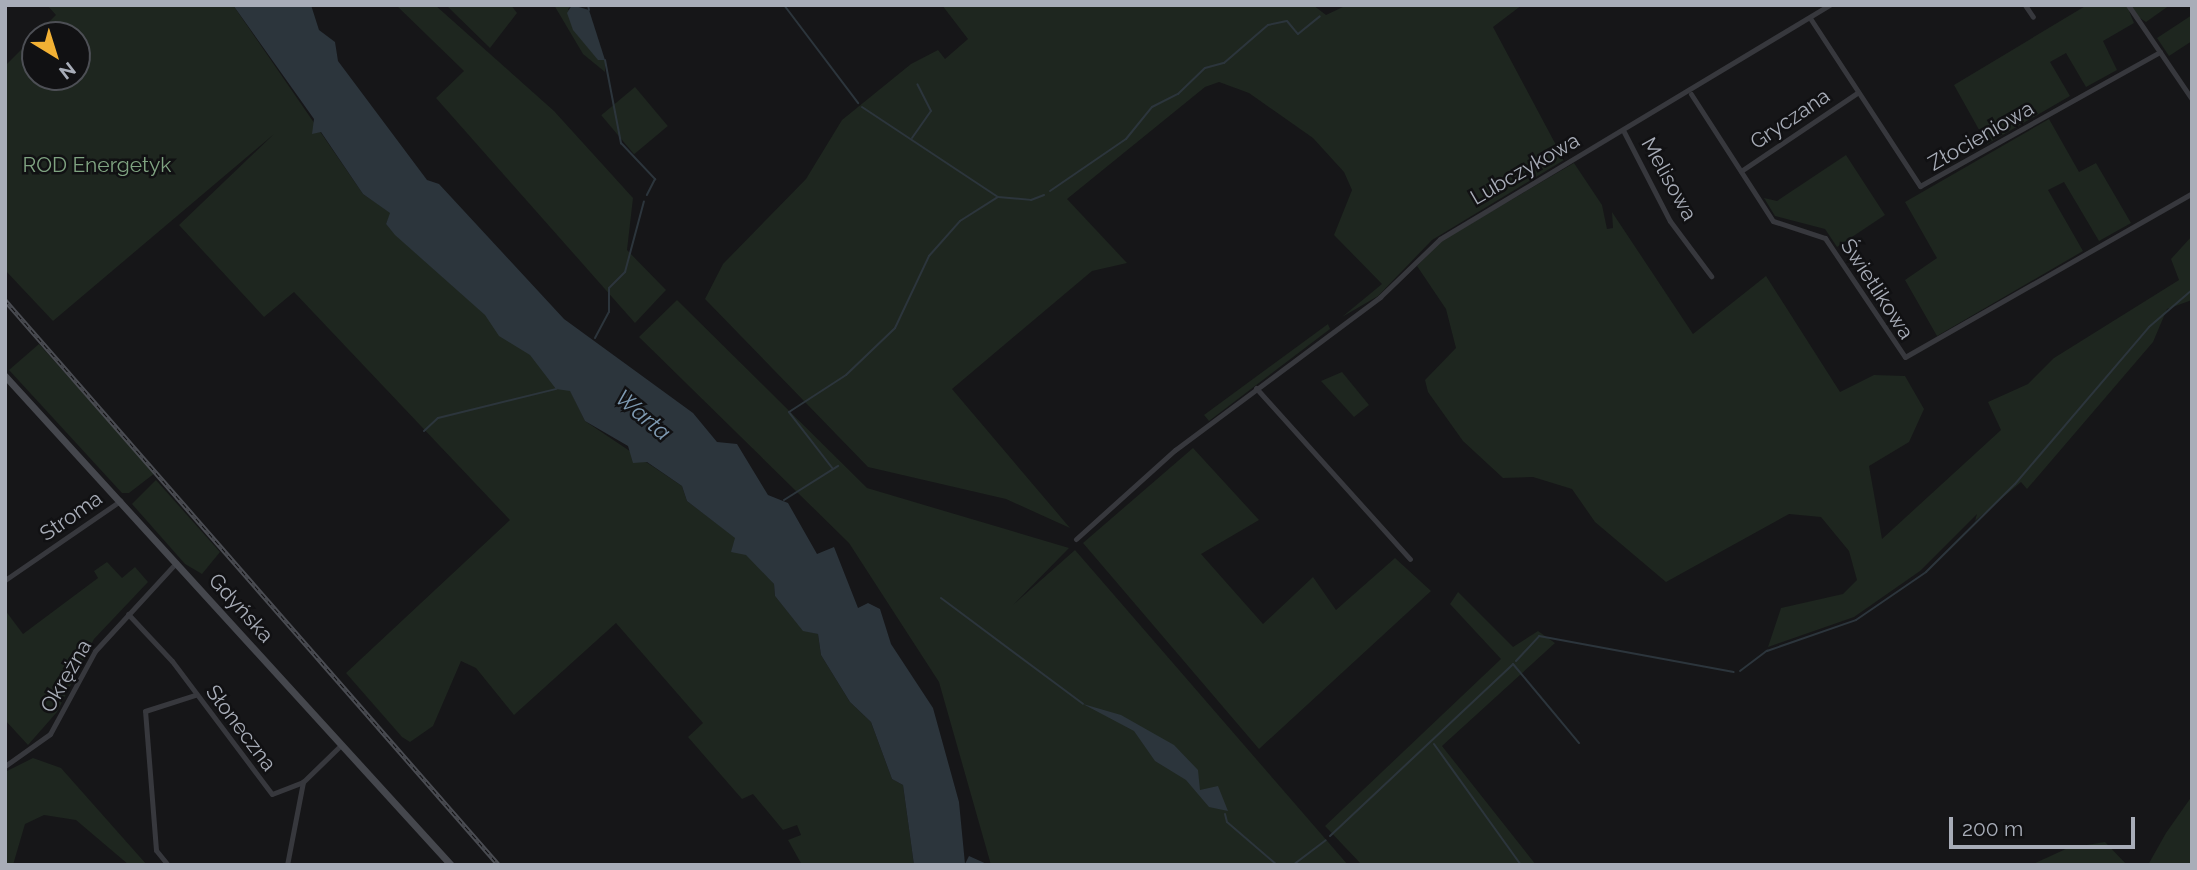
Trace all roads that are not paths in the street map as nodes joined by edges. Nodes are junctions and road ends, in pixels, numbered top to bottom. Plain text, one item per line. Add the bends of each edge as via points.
1 (1830, 5) edge
2 (2025, 5) edge
3 (2128, 5) edge
4 (2033, 17) dead end
5 (1810, 18) junction
6 (2160, 52) junction
7 (1857, 93) junction
8 (1691, 94) junction
9 (2192, 99) edge
10 (1624, 132) junction
11 (1741, 171) junction
12 (2192, 193) edge
13 (1711, 276) dead end
14 (5, 376) edge
15 (1256, 388) junction
16 (120, 501) junction
17 (1076, 539) dead end
18 (1410, 559) dead end
19 (176, 563) junction
20 (5, 580) edge
21 (128, 614) junction
22 (195, 695) junction
23 (341, 745) junction
24 (5, 766) edge
25 (303, 782) junction
26 (167, 865) edge
27 (287, 865) edge
28 (451, 865) edge

1 - 5 street, Lubczykowa
2 - 4 street
3 - 6 street
5 - 7 street, Złocieniowa
5 - 8 street, Lubczykowa
6 - 7 street, Złocieniowa via 1920,186
6 - 9 street
7 - 11 street, Gryczana
8 - 10 street, Lubczykowa
8 - 11 street, Świetlikowa
10 - 13 street, Melisowa via 1670,221
10 - 15 street, Lubczykowa via 1440,239 1380,297
11 - 12 street, Świetlikowa via 1773,220 1825,238 1905,357
14 - 16 main road, Gdyńska
15 - 17 street, Lubczykowa via 1175,450
15 - 18 street
16 - 19 main road, Gdyńska
16 - 20 street, Stroma
19 - 21 street, Okrężna
19 - 23 main road, Gdyńska
21 - 22 street, Słoneczna
21 - 24 street, Okrężna via 90,659 50,734
22 - 25 street, Słoneczna via 267,790 278,794
22 - 26 street via 145,710 156,850
23 - 25 street, Słoneczna
23 - 28 main road, Gdyńska
25 - 27 street

